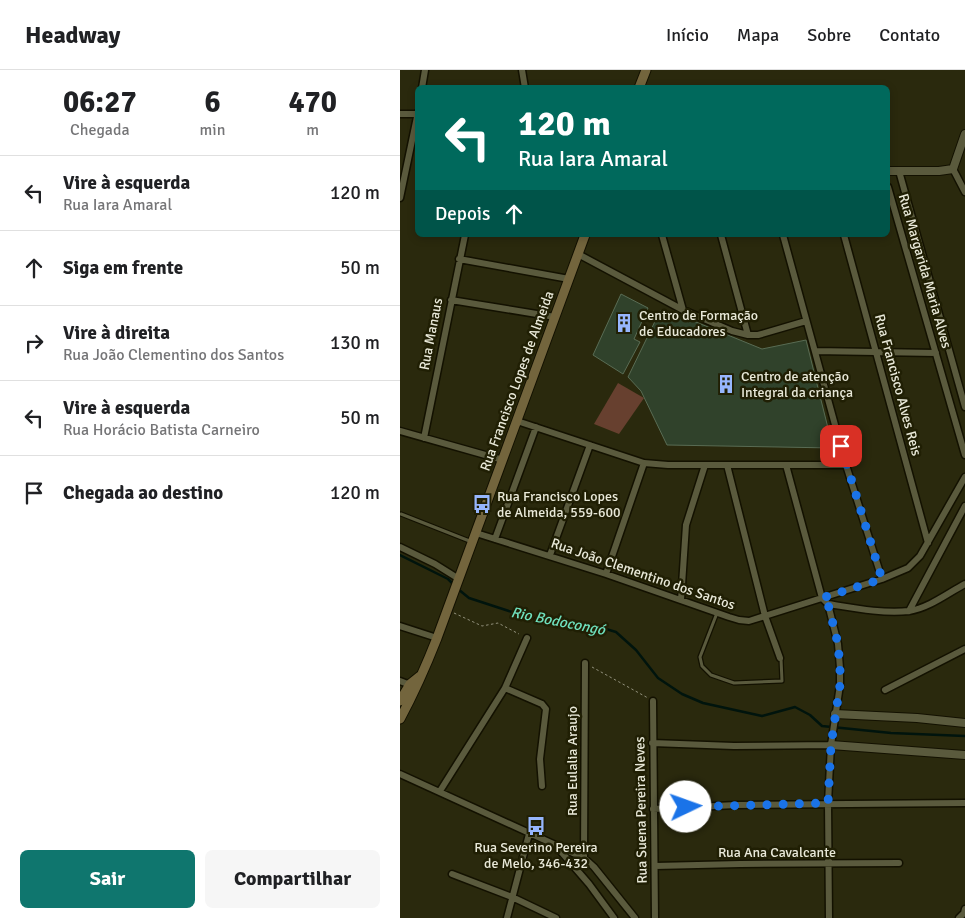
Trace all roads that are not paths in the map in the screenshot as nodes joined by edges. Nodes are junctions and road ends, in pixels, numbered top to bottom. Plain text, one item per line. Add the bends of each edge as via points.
1 (425, 70) edge
2 (522, 70) edge
3 (646, 70) edge
4 (422, 85) edge
5 (524, 85) edge
6 (640, 85) edge
7 (415, 113) edge
8 (400, 114) edge
9 (415, 123) edge
10 (965, 134) edge
11 (954, 169) junction
12 (890, 171) edge
13 (899, 171) junction
14 (965, 192) edge
15 (890, 194) edge
16 (400, 198) edge
17 (464, 237) edge
18 (584, 237) edge
19 (663, 237) edge
20 (721, 237) edge
21 (784, 237) edge
22 (845, 237) edge
23 (578, 254) junction
24 (459, 259) junction
25 (569, 279) junction
26 (451, 300) junction
27 (682, 310) junction
28 (554, 317) junction
29 (806, 321) junction
30 (748, 335) junction
31 (815, 351) junction
32 (876, 352) junction
33 (936, 353) junction
34 (965, 407) edge
35 (517, 421) junction
36 (536, 427) junction
37 (400, 432) edge
38 (424, 438) junction
39 (590, 444) junction
40 (965, 455) edge
41 (503, 460) junction
42 (644, 463) junction
43 (705, 465) junction
44 (726, 465) junction
45 (786, 465) junction
46 (846, 465) junction
47 (965, 477) edge
48 (965, 506) edge
49 (400, 514) edge
50 (476, 533) junction
51 (495, 538) junction
52 (472, 542) junction
53 (928, 543) junction
54 (400, 548) edge
55 (550, 555) junction
56 (606, 574) junction
57 (882, 579) junction
58 (457, 583) junction
59 (965, 584) edge
60 (822, 598) junction
61 (681, 600) junction
62 (828, 604) junction
63 (909, 611) junction
64 (717, 612) junction
65 (765, 616) junction
66 (400, 626) edge
67 (437, 638) junction
68 (527, 638) road end
69 (965, 649) edge
70 (780, 658) joint
71 (585, 663) road end
72 (400, 681) edge
73 (413, 686) junction
74 (505, 688) junction
75 (885, 690) dead end
76 (400, 701) edge
77 (653, 701) road end
78 (834, 716) junction
79 (400, 719) edge
80 (965, 723) edge
81 (831, 741) junction
82 (652, 743) junction
83 (965, 755) edge
84 (400, 774) edge
85 (542, 786) dead end
86 (440, 791) junction
87 (828, 803) junction
88 (965, 803) edge
89 (653, 809) junction
90 (529, 834) junction
91 (556, 846) junction
92 (584, 858) junction
93 (899, 863) dead end
94 (827, 864) junction
95 (654, 866) junction
96 (452, 874) dead end
97 (512, 897) junction
98 (965, 909) edge
99 (507, 918) edge
100 (556, 918) edge
101 (614, 918) edge
102 (635, 918) edge
103 (655, 918) edge
104 (829, 918) edge
105 (958, 918) edge

1 - 4 street
2 - 5 street
3 - 6 main road
7 - 8 street
9 - 16 street
10 - 11 street
11 - 13 street
11 - 14 street
12 - 13 street
13 - 34 street, Rua Margarida Maria Alves
15 - 33 street, Rua Margarida Maria Alves
17 - 24 street, Rua Manaus
18 - 23 main road, Rua Francisco Lopes de Almeida
19 - 27 street
20 - 30 street
21 - 29 street
22 - 32 street, Rua Francisco Alves Reis
23 - 25 main road, Rua Francisco Lopes de Almeida
23 - 27 street
24 - 25 street
24 - 26 street, Rua Manaus
25 - 28 main road, Rua Francisco Lopes de Almeida
26 - 28 street
26 - 38 street, Rua Manaus
27 - 30 street
28 - 35 main road, Rua Francisco Lopes de Almeida
29 - 30 street
29 - 31 street
31 - 32 street
31 - 46 street
32 - 33 street
32 - 53 street, Rua Francisco Alves Reis
33 - 40 street, Rua Margarida Maria Alves
35 - 36 street
35 - 41 main road, Rua Francisco Lopes de Almeida
36 - 39 street
36 - 51 street
37 - 38 street
38 - 41 street
39 - 42 street
39 - 55 street
41 - 50 main road, Rua Francisco Lopes de Almeida
42 - 43 street
42 - 56 street
43 - 44 street
43 - 61 street via 686,525
44 - 45 street
44 - 65 street
45 - 46 street
45 - 60 street
46 - 57 street
47 - 53 street, Rua João Clementino dos Santos
48 - 63 street
49 - 52 lane
50 - 51 street, Rua João Clementino dos Santos
50 - 52 main road, Rua Francisco Lopes de Almeida
51 - 55 street, Rua João Clementino dos Santos
52 - 58 main road, Rua Francisco Lopes de Almeida
53 - 57 street, Rua João Clementino dos Santos via 914,564
54 - 58 street via 434,564
55 - 56 street, Rua João Clementino dos Santos
56 - 61 street, Rua João Clementino dos Santos
57 - 60 street, Rua João Clementino dos Santos
58 - 67 main road, Rua Francisco Lopes de Almeida
59 - 63 street
60 - 62 street
60 - 65 street, Rua João Clementino dos Santos
61 - 64 street, Rua João Clementino dos Santos
62 - 63 street
62 - 78 street via 840,659 840,685
64 - 65 street, Rua João Clementino dos Santos via 739,620
64 - 70 lane via 700,657 702,666 711,675 734,683 782,681
65 - 70 street
66 - 67 street
67 - 73 main road, Rua Francisco Lopes de Almeida
68 - 74 street
69 - 75 street
71 - 92 street, Rua Eulalia Araujo
72 - 73 street
73 - 76 main road, Rua Francisco Lopes de Almeida
73 - 79 main road, Rua Francisco Lopes de Almeida
74 - 85 street via 542,704 547,712 540,759
74 - 86 street
77 - 82 street, Rua Suena Pereira Neves
78 - 80 street
78 - 81 street
81 - 82 street via 734,746
81 - 83 street
81 - 87 street
82 - 89 street, Rua Suena Pereira Neves
84 - 86 street
86 - 90 street
87 - 88 street
87 - 89 street
87 - 94 street
89 - 95 street, Rua Suena Pereira Neves
90 - 91 street
90 - 97 street
91 - 92 street
91 - 101 street
92 - 102 street
93 - 94 street, Rua Ana Cavalcante
94 - 95 street, Rua Ana Cavalcante
94 - 104 street
95 - 103 street, Rua Suena Pereira Neves
96 - 97 street
97 - 99 street
97 - 100 street
98 - 105 street

